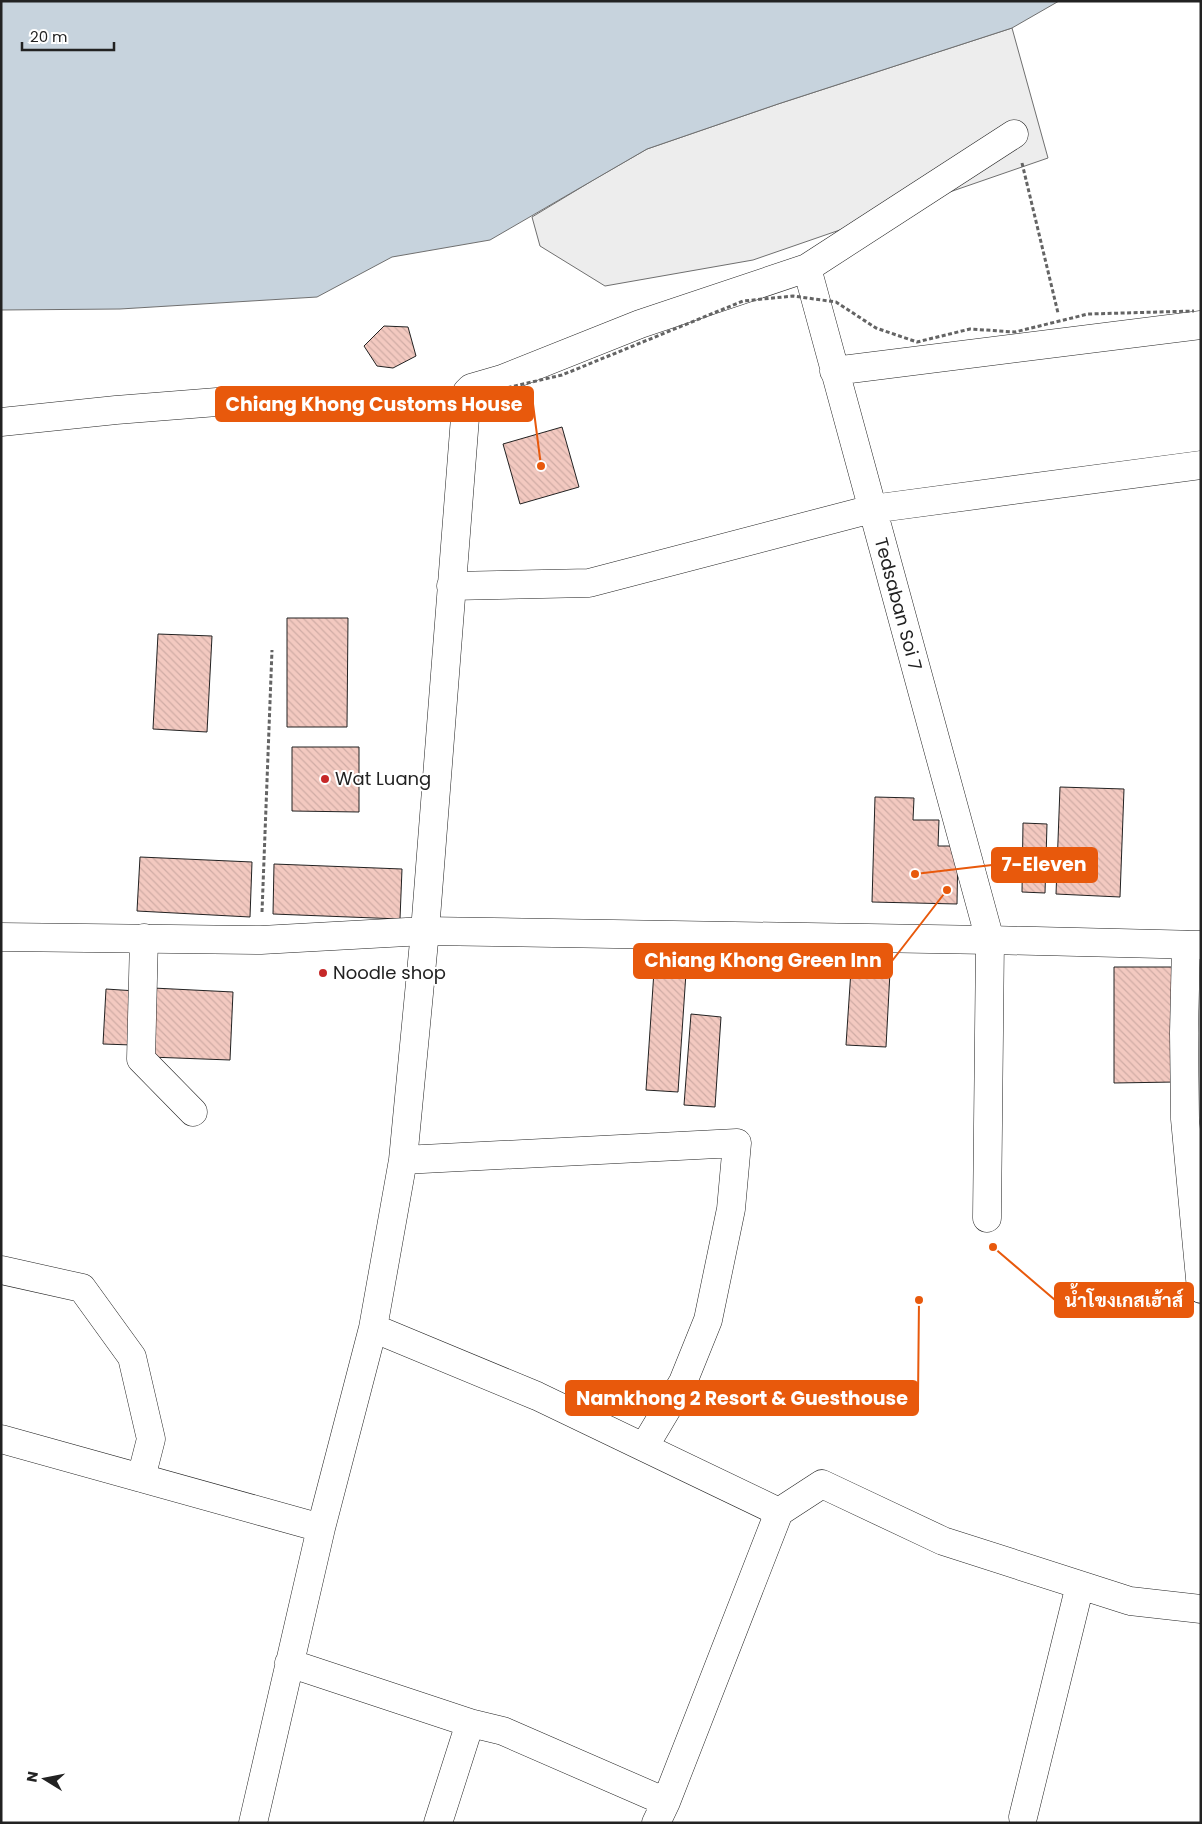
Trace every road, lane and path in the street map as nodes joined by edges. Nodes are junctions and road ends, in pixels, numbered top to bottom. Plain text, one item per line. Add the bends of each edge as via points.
1 (1014, 134) joint
2 (806, 268) junction
3 (1198, 318) edge
4 (1065, 342) junction
5 (834, 372) junction
6 (471, 401) junction
7 (1, 422) edge
8 (1201, 466) edge
9 (872, 509) junction
10 (451, 586) junction
11 (272, 650) dead end
12 (425, 931) junction
13 (1, 937) edge
14 (144, 938) junction
15 (261, 940) junction
16 (990, 940) junction
17 (1194, 945) edge
18 (194, 1112) dead end
19 (403, 1160) junction
20 (988, 1218) dead end
21 (1, 1270) edge
22 (1201, 1289) edge
23 (373, 1328) junction
24 (1, 1439) edge
25 (644, 1447) junction
26 (141, 1478) junction
27 (779, 1512) junction
28 (321, 1528) junction
29 (1080, 1585) junction
30 (1201, 1609) edge
31 (289, 1663) junction
32 (470, 1723) junction
33 (661, 1812) edge
34 (1023, 1817) dead end
35 (253, 1823) edge
36 (438, 1823) edge

1 - 2 street
1 - 4 path
2 - 5 street, Tedsaban Soi 7
2 - 6 street via 640,324 502,379 471,388 467,392
3 - 4 street
3 - 6 path, bridge via 1088,314 1015,332 970,328 917,342 876,328 836,302 793,296 743,301 562,375
4 - 5 street
5 - 9 street, Tedsaban Soi 7
6 - 7 street via 217,402
6 - 10 street
8 - 9 street
9 - 10 street via 589,583
9 - 16 street, Tedsaban Soi 7
10 - 12 street
11 - 15 path
12 - 15 street
12 - 16 street
12 - 19 street
13 - 14 street
14 - 15 street
14 - 18 street via 141,1059
16 - 17 street
16 - 20 street, Tedsaban Soi 7
17 - 22 street via 1184,1033 1185,1119
19 - 23 street
19 - 25 street via 737,1143 731,1209 708,1320 683,1382
21 - 26 street via 82,1288 132,1357 151,1440
23 - 25 street via 537,1396
23 - 28 street
24 - 26 street
25 - 27 street
26 - 28 street
27 - 29 street via 822,1484 943,1541
27 - 33 street
28 - 31 street
29 - 30 street via 1130,1601
29 - 34 street
31 - 32 street
31 - 35 street
32 - 33 street via 503,1731
32 - 36 street

